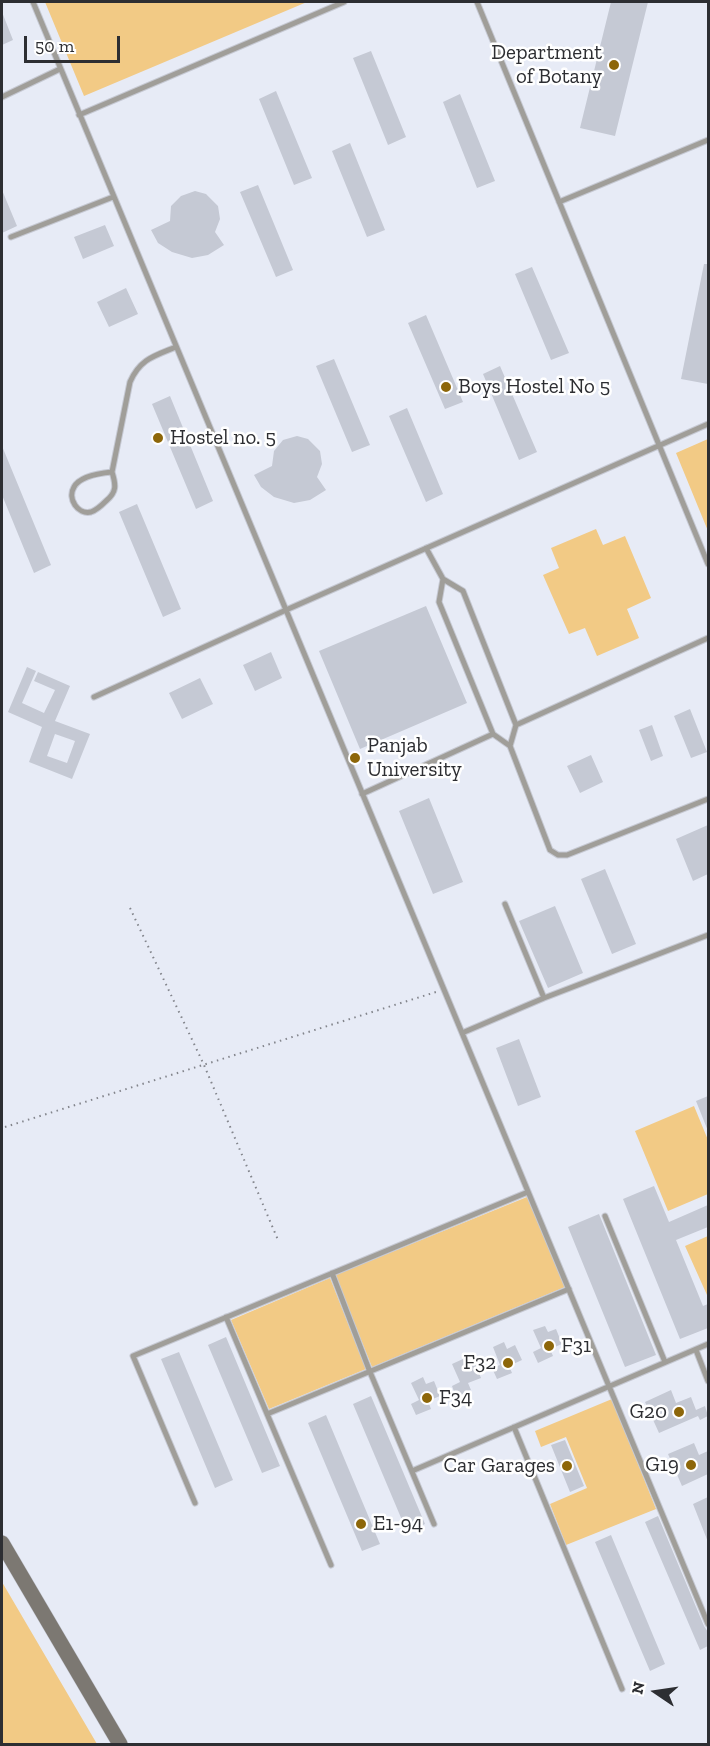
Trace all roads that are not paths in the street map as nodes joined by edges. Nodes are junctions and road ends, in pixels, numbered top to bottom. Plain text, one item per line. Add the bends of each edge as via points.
1 (33, 2) edge
2 (344, 2) edge
3 (477, 2) edge
4 (60, 69) junction
5 (2, 97) edge
6 (79, 115) junction
7 (708, 140) edge
8 (113, 197) junction
9 (559, 202) junction
10 (11, 237) dead end
11 (176, 347) junction
12 (708, 424) edge
13 (659, 446) junction
14 (112, 472) junction
15 (426, 548) junction
16 (708, 564) edge
17 (443, 579) junction
18 (286, 610) junction
19 (708, 638) edge
20 (94, 697) dead end
21 (516, 725) junction
22 (493, 734) junction
23 (510, 746) junction
24 (362, 794) junction
25 (708, 799) edge
26 (505, 904) dead end
27 (708, 935) edge
28 (544, 998) junction
29 (462, 1033) junction
30 (528, 1192) junction
31 (605, 1216) dead end
32 (332, 1274) junction
33 (569, 1289) junction
34 (226, 1317) junction
35 (708, 1344) edge
36 (696, 1350) junction
37 (666, 1362) junction
38 (370, 1372) junction
39 (708, 1380) edge
40 (610, 1386) junction
41 (267, 1414) junction
42 (514, 1427) junction
43 (411, 1471) junction
44 (195, 1503) dead end
45 (434, 1524) dead end
46 (2, 1543) edge
47 (331, 1565) dead end
48 (708, 1624) edge
49 (622, 1689) dead end
50 (120, 1744) edge

1 - 4 lane
2 - 6 lane
3 - 9 lane
4 - 5 lane
4 - 6 lane
6 - 8 lane
7 - 9 lane
8 - 10 lane
8 - 11 lane
9 - 13 lane
11 - 14 lane via 144,361 135,370
11 - 18 lane
12 - 13 lane
13 - 15 lane
13 - 16 lane
14 - 14 lane via 78,482 72,493 76,508 83,512 97,510 113,496 116,485
15 - 17 lane
15 - 18 lane
17 - 21 lane via 463,591
17 - 22 lane via 439,602
18 - 20 lane
18 - 24 lane
19 - 21 lane
21 - 23 lane
22 - 23 lane
22 - 24 lane
23 - 25 lane via 550,850 558,855 567,855
24 - 29 lane
26 - 28 lane
27 - 28 lane
28 - 29 lane
29 - 30 lane
30 - 32 lane
30 - 33 lane
31 - 37 lane
32 - 34 lane
32 - 38 lane
33 - 38 lane
33 - 40 lane
34 - 41 lane
34 - 44 lane via 133,1356
35 - 36 lane
36 - 37 lane
36 - 39 lane
37 - 40 lane
38 - 41 lane
38 - 43 lane
40 - 42 lane
40 - 48 lane
41 - 47 lane
42 - 43 lane
42 - 49 lane
43 - 45 lane
46 - 50 street

